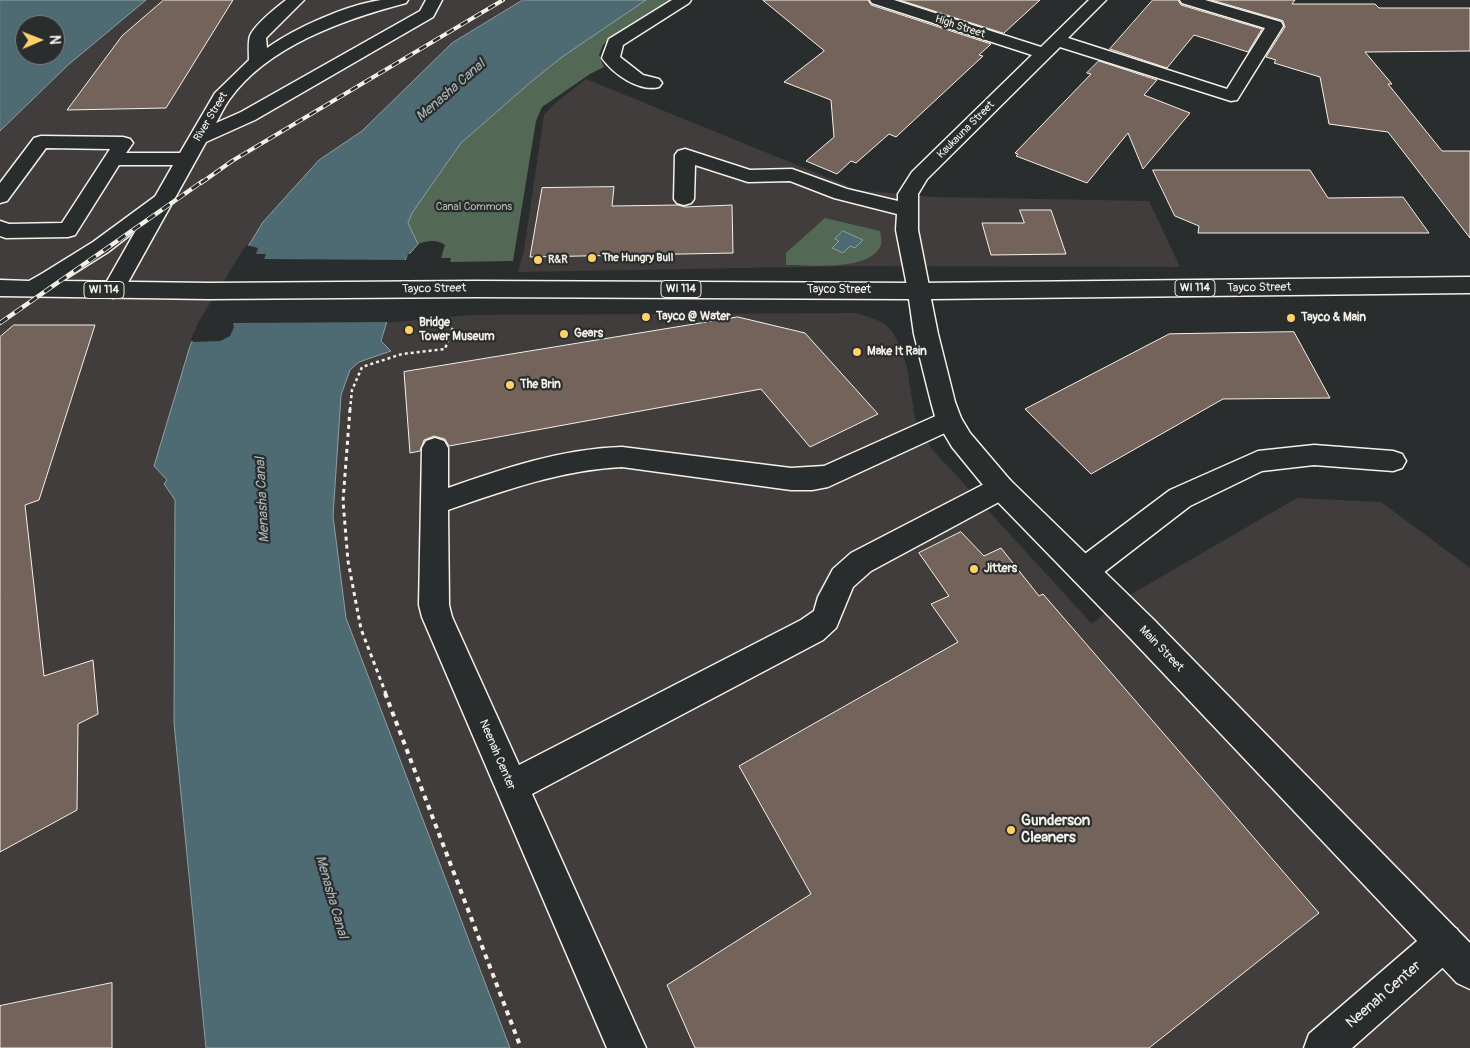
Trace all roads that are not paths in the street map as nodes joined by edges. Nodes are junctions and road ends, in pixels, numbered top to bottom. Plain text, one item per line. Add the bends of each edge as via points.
1 (296, 0) edge
2 (399, 0) edge
3 (434, 0) edge
4 (683, 0) edge
5 (878, 0) edge
6 (1098, 0) edge
7 (1188, 0) edge
8 (1049, 47) junction
9 (258, 60) junction
10 (653, 83) dead end
11 (198, 138) junction
12 (186, 159) junction
13 (112, 160) junction
14 (0, 197) edge
15 (684, 199) dead end
16 (164, 200) junction
17 (907, 210) junction
18 (0, 228) edge
19 (1470, 286) edge
20 (0, 288) edge
21 (31, 289) junction
22 (113, 290) junction
23 (919, 291) junction
24 (949, 420) junction
25 (435, 448) dead end
26 (1393, 461) dead end
27 (1002, 488) junction
28 (434, 504) junction
29 (1084, 570) junction
30 (511, 787) junction
31 (1444, 942) junction
32 (1470, 970) edge
33 (627, 1048) edge
34 (1323, 1048) edge

1 - 9 street via 258,37
2 - 9 street, River Street via 336,18 278,46
3 - 11 street via 427,14 248,116
4 - 10 street via 615,43 611,58 637,79
5 - 8 street, High Street
6 - 8 street, Kaukauna Street
7 - 8 street, High Street via 1275,26 1231,96
8 - 17 street, Kaukauna Street via 919,176 908,194
9 - 11 street, River Street via 221,97
11 - 12 street, River Street
12 - 13 street
12 - 16 street, River Street
13 - 14 street via 123,143 41,142
13 - 18 street via 68,230 6,231
15 - 17 street via 685,155 748,176 792,175 841,194
16 - 21 street via 84,260
16 - 22 street, River Street
17 - 23 street, Kaukauna Street via 906,230
19 - 23 street, Tayco Street / WI 114
20 - 21 street, WI 114
21 - 22 street, WI 114
22 - 23 street, Tayco Street / WI 114
23 - 24 street, Main Street via 926,334
24 - 27 street, Main Street via 961,440
24 - 28 street via 828,476 812,479 772,477 622,457 588,458
25 - 28 street, Neenah Center
26 - 29 street via 1314,455 1258,461 1180,498
27 - 29 street, Main Street
27 - 30 street via 861,562 843,578 826,619 812,630
28 - 30 street, Neenah Center via 434,605
29 - 31 street, Main Street
30 - 33 street, Neenah Center
31 - 32 street, Main Street
31 - 34 street, Neenah Center

